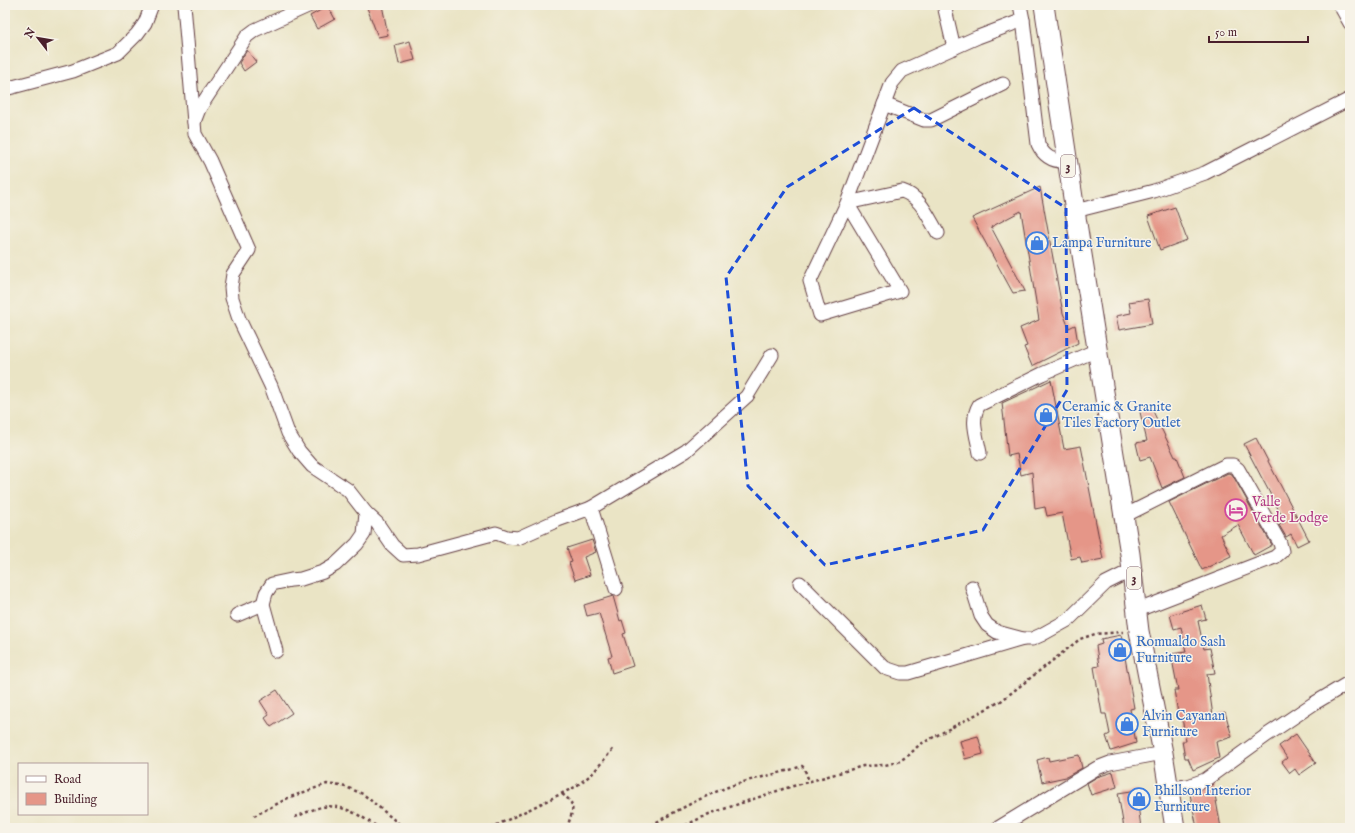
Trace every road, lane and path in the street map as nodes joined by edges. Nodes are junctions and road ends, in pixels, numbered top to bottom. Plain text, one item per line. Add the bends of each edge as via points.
1 (152, 5) edge
2 (184, 5) edge
3 (310, 5) edge
4 (944, 5) edge
5 (1020, 5) edge
6 (1044, 5) edge
7 (1340, 5) edge
8 (1023, 20) junction
9 (1350, 23) edge
10 (954, 48) junction
11 (1003, 84) dead end
12 (5, 89) edge
13 (1350, 99) edge
14 (884, 104) junction
15 (193, 123) junction
16 (1067, 160) junction
17 (846, 203) junction
18 (1075, 211) junction
19 (938, 233) dead end
20 (1097, 350) junction
21 (772, 355) dead end
22 (980, 453) dead end
23 (591, 508) junction
24 (366, 512) junction
25 (1124, 516) junction
26 (1132, 570) junction
27 (800, 583) dead end
28 (972, 587) dead end
29 (616, 589) dead end
30 (263, 604) junction
31 (1138, 610) junction
32 (236, 615) dead end
33 (1140, 631) junction
34 (1023, 640) junction
35 (276, 651) dead end
36 (1350, 682) edge
37 (614, 748) dead end
38 (1164, 753) junction
39 (809, 781) junction
40 (1168, 788) junction
41 (561, 794) junction
42 (254, 816) dead end
43 (295, 817) dead end
44 (379, 828) edge
45 (404, 828) edge
46 (491, 828) edge
47 (568, 828) edge
48 (646, 828) edge
49 (680, 828) edge
50 (998, 828) edge
51 (1175, 828) edge

1 - 12 street via 145,23 118,52 73,71
2 - 15 street
3 - 15 street via 247,36 203,103
4 - 10 street
5 - 8 street
6 - 16 highway, 3
7 - 9 street
8 - 10 street
8 - 16 street via 1038,144 1046,157
10 - 14 street via 902,71 892,82
11 - 14 street via 931,120 924,120
13 - 18 street via 1205,173 1154,191
14 - 17 street
15 - 24 street via 195,134 210,161 249,250 233,274 232,298 239,319 271,386 288,433 312,466 348,490
16 - 18 highway, 3
17 - 17 street via 900,291 820,315 810,281
17 - 19 street via 902,191 919,201
18 - 20 highway, 3
20 - 22 street via 979,405 974,419
20 - 25 highway, 3
21 - 23 street via 747,396 686,451
23 - 24 street via 518,538 496,533 418,554 403,555
23 - 29 street
24 - 30 street via 364,534 335,565 301,579 272,584
25 - 26 highway, 3
25 - 31 street via 1226,465 1233,465 1238,469 1280,543 1282,551 1275,557
26 - 31 highway, 3
26 - 34 street via 1106,584 1068,620 1032,639
27 - 34 street via 885,668 900,673
28 - 34 street via 981,616 987,626
30 - 32 street
30 - 35 street
31 - 33 highway, 3
33 - 38 highway, 3
33 - 39 path via 1095,634 1080,639 1001,701 920,746 898,762 863,766
36 - 40 street via 1313,704 1205,780 1188,786
37 - 41 path via 592,774
38 - 40 highway, 3
38 - 50 street via 1110,763 1097,768
39 - 48 path via 802,766 743,782 698,798
39 - 49 path via 709,814
40 - 51 highway, 3
41 - 46 path
41 - 47 path via 569,799 573,807
42 - 45 path via 290,797 328,784 346,787 363,794
43 - 44 path via 323,807 342,808 359,814

